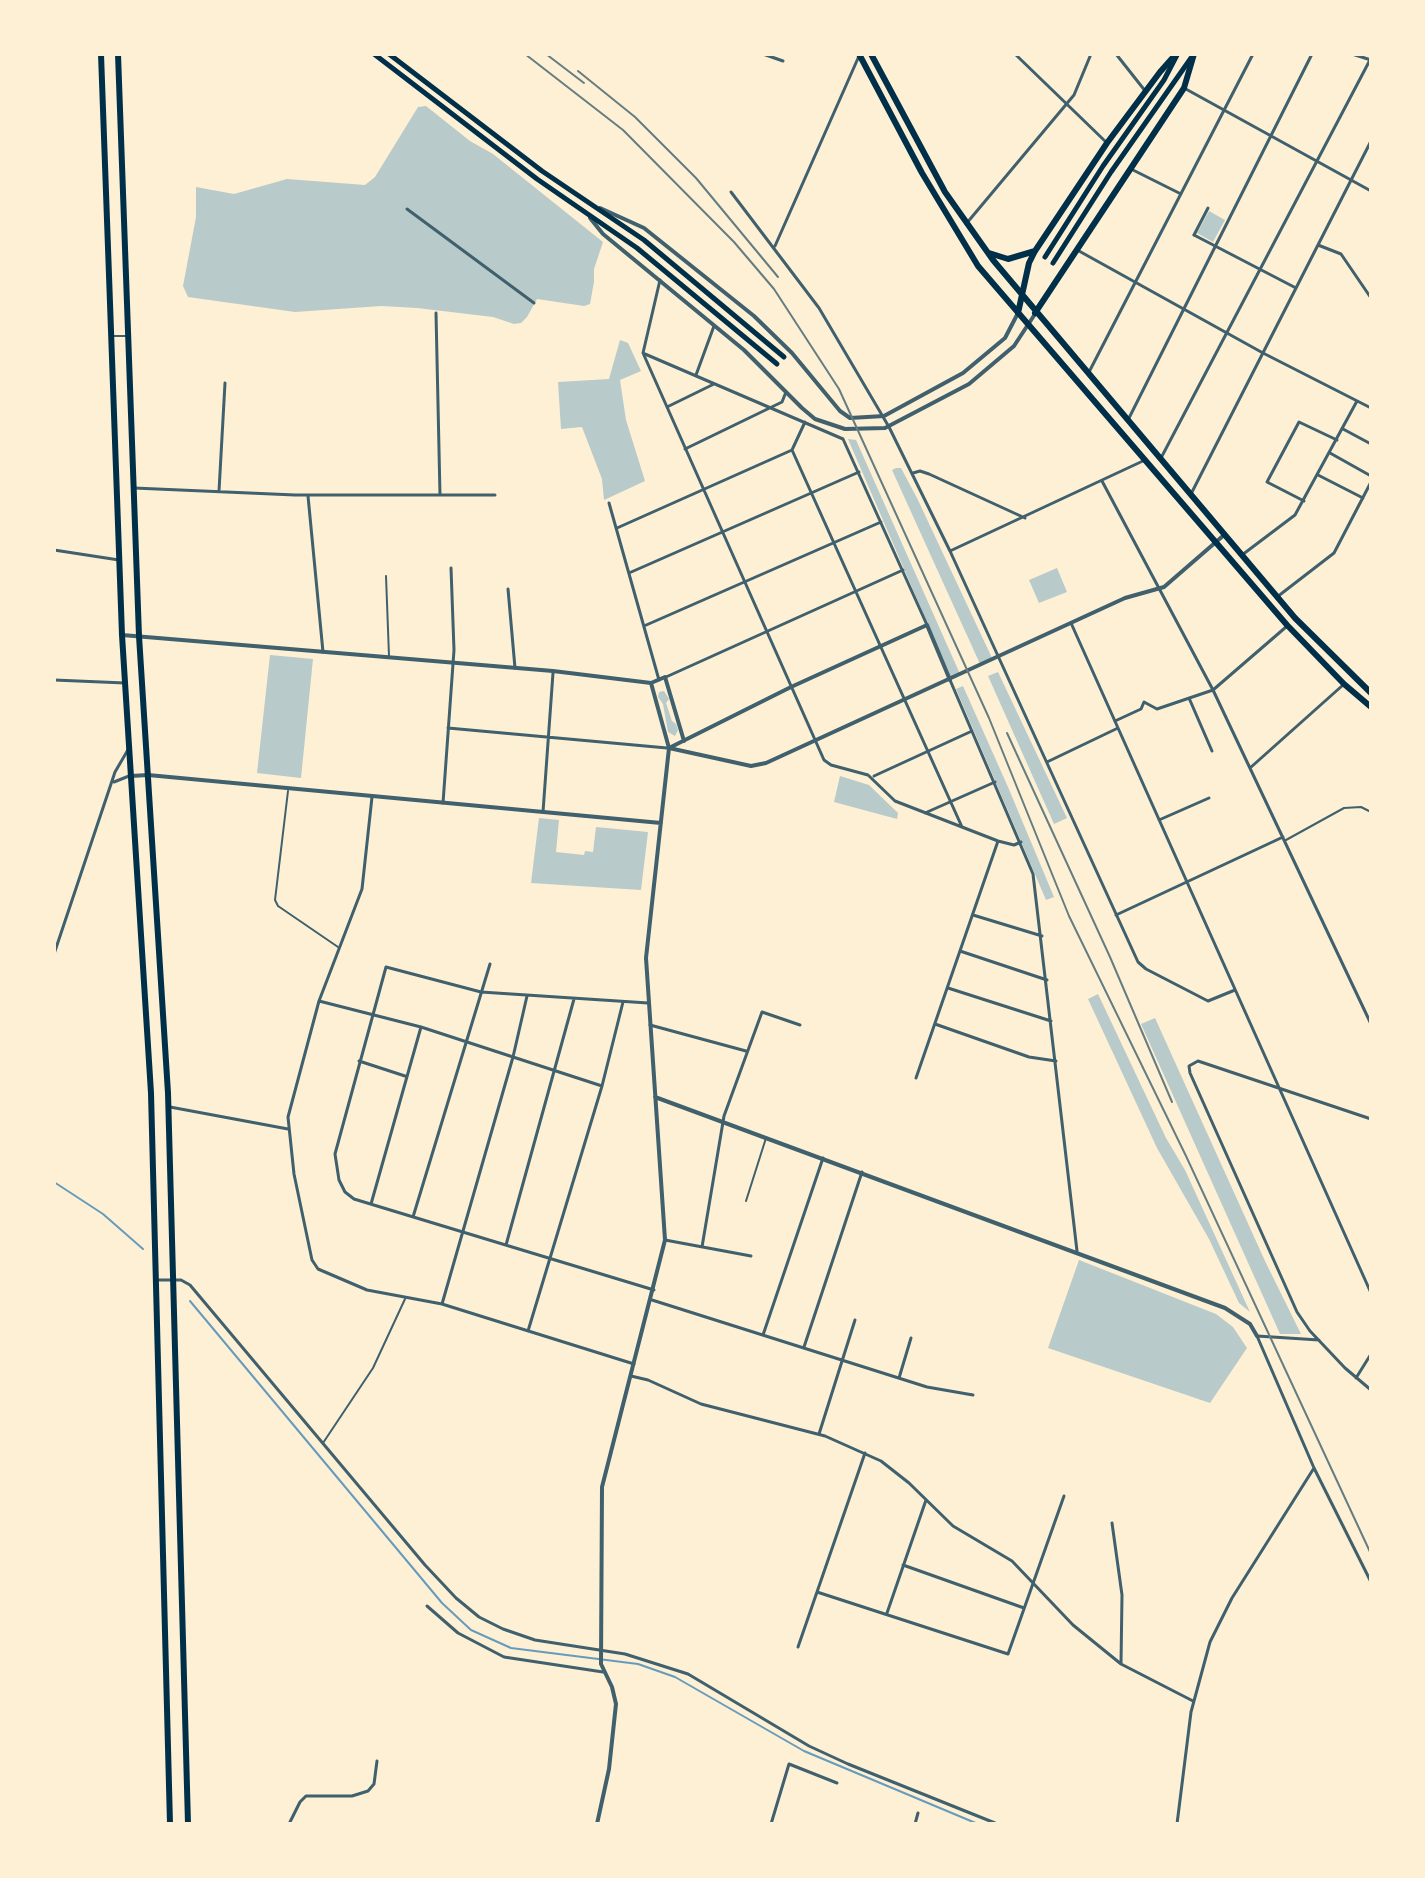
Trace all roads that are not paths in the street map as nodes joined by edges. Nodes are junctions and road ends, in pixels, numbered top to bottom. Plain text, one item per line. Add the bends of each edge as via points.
1 (101, 54) edge
2 (118, 54) edge
3 (374, 54) edge
4 (389, 54) edge
5 (763, 54) edge
6 (859, 54) edge
7 (871, 54) edge
8 (1015, 54) edge
9 (1091, 54) edge
10 (1116, 54) edge
11 (1177, 54) edge
12 (1253, 54) edge
13 (1312, 54) edge
14 (1352, 54) edge
15 (1192, 56) edge
16 (1371, 59) edge
17 (783, 61) dead end
18 (1184, 88) junction
19 (1146, 92) junction
20 (1067, 104) junction
21 (1224, 111) junction
22 (1271, 135) junction
23 (1371, 141) edge
24 (1107, 143) junction
25 (1317, 161) junction
26 (1129, 168) junction
27 (1351, 180) junction
28 (1371, 191) edge
29 (731, 192) dead end
30 (1181, 194) junction
31 (594, 206) junction
32 (1208, 208) dead end
33 (407, 209) dead end
34 (588, 216) junction
35 (966, 224) junction
36 (1318, 245) junction
37 (775, 246) junction
38 (1215, 246) junction
39 (1077, 250) junction
40 (1035, 251) junction
41 (987, 252) junction
42 (1045, 257) dead end
43 (1053, 263) dead end
44 (1260, 270) junction
45 (660, 279) junction
46 (1136, 282) junction
47 (1296, 288) junction
48 (1023, 298) junction
49 (1371, 298) edge
50 (534, 303) dead end
51 (1184, 309) junction
52 (436, 313) dead end
53 (1018, 313) junction
54 (1035, 313) junction
55 (715, 325) junction
56 (1028, 325) junction
57 (1227, 333) junction
58 (111, 336) junction
59 (128, 336) junction
60 (643, 353) junction
61 (1263, 353) junction
62 (784, 357) dead end
63 (777, 364) dead end
64 (696, 375) junction
65 (1088, 375) junction
66 (225, 383) dead end
67 (715, 384) junction
68 (786, 392) junction
69 (1357, 401) junction
70 (667, 407) junction
71 (771, 408) junction
72 (1371, 408) edge
73 (884, 416) junction
74 (805, 422) junction
75 (1127, 422) junction
76 (889, 427) junction
77 (1343, 429) junction
78 (1337, 440) junction
79 (1371, 444) edge
80 (685, 449) junction
81 (792, 450) junction
82 (1330, 453) junction
83 (1145, 460) junction
84 (1160, 460) junction
85 (859, 472) junction
86 (913, 473) junction
87 (1318, 475) junction
88 (1371, 476) edge
89 (1102, 481) junction
90 (1371, 482) edge
91 (134, 488) junction
92 (703, 490) junction
93 (219, 491) junction
94 (811, 493) junction
95 (308, 495) junction
96 (440, 495) junction
97 (495, 495) dead end
98 (1190, 496) junction
99 (1363, 498) junction
100 (1304, 501) junction
101 (609, 503) dead end
102 (1025, 518) junction
103 (881, 522) junction
104 (617, 528) junction
105 (722, 533) junction
106 (1224, 535) junction
107 (1216, 542) junction
108 (833, 543) junction
109 (54, 550) edge
110 (950, 551) junction
111 (1241, 556) junction
112 (119, 560) junction
113 (451, 568) dead end
114 (903, 570) junction
115 (629, 573) junction
116 (386, 576) dead end
117 (744, 582) junction
118 (1160, 588) junction
119 (508, 589) dead end
120 (855, 592) junction
121 (1277, 597) junction
122 (1071, 623) junction
123 (927, 625) junction
124 (1287, 625) junction
125 (644, 626) junction
126 (766, 632) junction
127 (122, 635) junction
128 (139, 636) junction
129 (881, 646) junction
130 (323, 652) junction
131 (389, 657) junction
132 (999, 657) junction
133 (452, 663) junction
134 (515, 668) junction
135 (553, 671) junction
136 (665, 677) junction
137 (54, 680) edge
138 (659, 680) junction
139 (950, 680) junction
140 (125, 683) junction
141 (651, 683) junction
142 (1344, 684) junction
143 (791, 687) junction
144 (1213, 690) junction
145 (1371, 693) edge
146 (1189, 698) junction
147 (906, 701) junction
148 (1371, 707) edge
149 (1115, 721) junction
150 (448, 728) junction
151 (1118, 728) junction
152 (972, 731) junction
153 (548, 737) junction
154 (684, 741) junction
155 (815, 742) junction
156 (129, 748) junction
157 (669, 748) junction
158 (929, 751) junction
159 (1212, 751) dead end
160 (1047, 762) junction
161 (1250, 768) junction
162 (148, 775) junction
163 (131, 776) junction
164 (873, 777) junction
165 (995, 782) junction
166 (112, 785) junction
167 (288, 788) junction
168 (373, 796) junction
169 (1209, 798) dead end
170 (951, 802) junction
171 (443, 803) junction
172 (543, 812) junction
173 (1371, 812) edge
174 (925, 813) junction
175 (1159, 820) junction
176 (661, 823) junction
177 (962, 827) junction
178 (1284, 839) junction
179 (998, 841) junction
180 (1021, 842) junction
181 (1185, 882) junction
182 (973, 915) junction
183 (1116, 915) junction
184 (1042, 936) junction
185 (339, 948) junction
186 (960, 951) junction
187 (54, 954) edge
188 (490, 964) dead end
189 (1047, 980) junction
190 (948, 987) junction
191 (1235, 990) junction
192 (481, 992) junction
193 (528, 995) junction
194 (574, 999) junction
195 (319, 1001) junction
196 (623, 1002) junction
197 (648, 1003) junction
198 (373, 1015) junction
199 (1051, 1021) junction
200 (935, 1024) junction
201 (1371, 1024) edge
202 (650, 1025) junction
203 (800, 1025) dead end
204 (421, 1027) junction
205 (466, 1042) junction
206 (746, 1051) junction
207 (513, 1057) junction
208 (359, 1061) junction
209 (1056, 1061) junction
210 (556, 1071) junction
211 (407, 1076) junction
212 (916, 1078) dead end
213 (602, 1086) junction
214 (1280, 1090) junction
215 (655, 1097) junction
216 (169, 1107) junction
217 (1370, 1120) edge
218 (723, 1122) junction
219 (288, 1129) junction
220 (766, 1137) junction
221 (823, 1158) junction
222 (862, 1172) junction
223 (746, 1201) dead end
224 (371, 1204) junction
225 (413, 1217) junction
226 (461, 1231) junction
227 (665, 1240) junction
228 (506, 1245) junction
229 (702, 1247) junction
230 (1077, 1251) junction
231 (751, 1256) dead end
232 (550, 1258) junction
233 (173, 1279) junction
234 (156, 1280) junction
235 (654, 1290) junction
236 (1371, 1293) edge
237 (405, 1299) junction
238 (652, 1300) junction
239 (442, 1304) junction
240 (855, 1320) dead end
241 (528, 1331) junction
242 (763, 1335) junction
243 (1257, 1336) junction
244 (911, 1338) dead end
245 (1319, 1340) junction
246 (804, 1348) junction
247 (1371, 1354) edge
248 (844, 1361) junction
249 (634, 1364) junction
250 (631, 1376) junction
251 (899, 1378) junction
252 (1356, 1378) junction
253 (1371, 1390) edge
254 (973, 1395) dead end
255 (819, 1434) junction
256 (323, 1443) junction
257 (865, 1453) junction
258 (1314, 1468) junction
259 (1064, 1496) dead end
260 (926, 1500) junction
261 (1112, 1523) dead end
262 (903, 1565) junction
263 (1033, 1580) junction
264 (1371, 1582) edge
265 (817, 1592) junction
266 (427, 1606) dead end
267 (1024, 1608) junction
268 (887, 1613) junction
269 (798, 1647) dead end
270 (600, 1652) junction
271 (1121, 1664) junction
272 (603, 1672) junction
273 (1193, 1701) junction
274 (377, 1761) dead end
275 (837, 1783) dead end
276 (918, 1813) dead end
277 (995, 1823) edge
278 (170, 1824) edge
279 (188, 1824) edge
280 (289, 1824) edge
281 (597, 1824) edge
282 (771, 1824) edge
283 (915, 1824) edge
284 (1177, 1824) edge

1 - 58 main road
2 - 59 main road
3 - 34 main road
4 - 31 main road
5 - 17 street
6 - 37 street
6 - 53 main road via 955,230
7 - 35 main road
8 - 20 street
9 - 20 street
10 - 19 street
11 - 19 main road
11 - 42 main road
12 - 21 street
13 - 22 street
14 - 16 street
15 - 18 main road
15 - 43 main road
16 - 25 street
18 - 21 street
18 - 26 main road
19 - 24 main road
20 - 24 street
20 - 35 street
21 - 22 street
21 - 30 street
22 - 25 street
22 - 38 street
23 - 27 street
24 - 40 main road
25 - 27 street
25 - 44 street
26 - 30 street
26 - 39 main road
27 - 28 street
27 - 36 street
29 - 37 street
30 - 46 street
31 - 62 main road via 668,259
31 - 73 street via 644,228 754,316 845,416
32 - 38 street via 1194,235
33 - 50 street
34 - 45 street
34 - 63 main road via 657,263
35 - 41 main road
36 - 47 street
36 - 49 street via 1341,254
37 - 73 street
38 - 44 street
38 - 51 street
39 - 46 street
39 - 54 main road
40 - 41 main road via 1008,259
40 - 48 main road
41 - 48 main road
44 - 47 street
44 - 57 street
45 - 55 street
45 - 60 street
46 - 51 street
46 - 65 street
47 - 61 street
48 - 53 main road
48 - 54 main road
51 - 57 street
51 - 75 street
52 - 96 street
53 - 56 main road
53 - 73 street via 1005,338 977,364
54 - 56 street
54 - 65 main road
55 - 64 street
55 - 68 street
56 - 76 street via 1014,346 969,384
56 - 83 main road
57 - 61 street
57 - 84 street
58 - 59 lane
58 - 112 main road
59 - 91 main road
60 - 64 street
60 - 70 street
61 - 69 street
61 - 98 street
64 - 67 street
65 - 75 main road
66 - 93 street
67 - 70 street
67 - 71 street
68 - 71 street
68 - 76 street via 828,425 859,431
69 - 72 street
69 - 77 street
70 - 80 street
71 - 74 street
71 - 80 street
73 - 76 street
74 - 81 street
74 - 85 street via 840,437
75 - 84 main road
76 - 86 street
77 - 78 street
77 - 79 street
78 - 82 street
78 - 100 street via 1299,422 1267,482
80 - 92 street
81 - 92 street
81 - 94 street
82 - 87 street
82 - 88 street
83 - 89 street
83 - 107 main road
84 - 98 main road
85 - 94 street
85 - 103 street
86 - 102 street via 929,474
86 - 110 street
87 - 99 street
87 - 100 street
89 - 102 street
89 - 118 street
90 - 99 street
91 - 93 street
91 - 128 main road
92 - 104 street
92 - 105 street
93 - 95 street
94 - 105 street
94 - 108 street
95 - 96 street
95 - 130 street
96 - 97 street
98 - 106 main road
99 - 121 street via 1334,553
100 - 111 street via 1295,515
101 - 104 street
102 - 110 street
103 - 108 street
103 - 114 street
104 - 115 street
105 - 115 street
105 - 117 street
106 - 107 street
106 - 111 main road
107 - 118 street
107 - 124 main road
108 - 117 street
108 - 120 street
109 - 112 street
110 - 132 street
111 - 121 main road
112 - 127 main road
113 - 133 street
114 - 120 street
114 - 123 street
115 - 125 street
116 - 131 lane
117 - 125 street
117 - 126 street
118 - 122 street
118 - 144 street
119 - 134 street
120 - 126 street
120 - 129 street
121 - 145 main road
122 - 132 street
122 - 149 street
123 - 129 street
123 - 139 street
124 - 142 main road
124 - 144 street
125 - 138 street
126 - 136 street
126 - 143 street
127 - 128 street
127 - 140 main road
128 - 130 street
128 - 162 main road
129 - 143 street
129 - 147 street
130 - 131 street
131 - 133 street
132 - 139 street
132 - 160 street
133 - 134 street
133 - 150 street
134 - 135 street
135 - 141 street
135 - 153 street
136 - 138 street
136 - 154 street
137 - 140 street
138 - 141 street
139 - 147 street
139 - 152 street
140 - 156 main road
141 - 157 street
142 - 148 main road
142 - 161 street
143 - 154 street
143 - 155 street
144 - 146 street
144 - 161 street
146 - 149 street via 1157,709 1144,702 1141,709
146 - 159 street
147 - 155 street
147 - 158 street
149 - 151 street
150 - 153 street
150 - 171 street
151 - 160 street
151 - 175 street
152 - 158 street
152 - 165 street
153 - 157 street
153 - 172 street
154 - 157 street
155 - 157 street via 753,766
155 - 164 street via 827,763
156 - 163 main road
156 - 166 street
157 - 176 street
158 - 164 street
158 - 170 street
160 - 183 street
161 - 178 street
162 - 163 street
162 - 167 street
162 - 216 main road
163 - 166 street
163 - 234 main road via 151,1093
164 - 174 street via 895,801
165 - 170 street
165 - 180 street
166 - 187 street
167 - 168 street
167 - 185 lane via 275,900
168 - 171 street
168 - 185 street via 362,889
169 - 175 street
170 - 174 street
170 - 177 street
171 - 172 street
172 - 176 street
173 - 178 lane via 1344,808
174 - 177 street
175 - 181 street
176 - 197 street via 646,952
177 - 179 street
178 - 181 street
178 - 201 street
179 - 180 street
179 - 182 street
180 - 184 street via 1033,874
181 - 183 street
181 - 191 street
182 - 184 street
182 - 186 street
183 - 191 street via 1146,969 1208,1001
184 - 189 street
185 - 195 street
186 - 189 street
186 - 190 street
188 - 192 street
189 - 199 street
190 - 199 street
190 - 200 street
191 - 214 street
192 - 193 street
192 - 198 street via 386,967
192 - 205 street
193 - 194 street
193 - 207 street
194 - 196 street
194 - 210 street
195 - 198 street
195 - 219 street
196 - 197 street
196 - 213 street
197 - 202 street
198 - 204 street
198 - 208 street
199 - 209 street
200 - 209 street via 1029,1057
200 - 212 street
202 - 206 street
202 - 215 street
203 - 206 street via 762,1012
204 - 205 street
204 - 211 street
205 - 207 street
205 - 225 street
206 - 218 street
207 - 210 street
207 - 226 street
208 - 211 street
208 - 224 street via 335,1154 342,1187 354,1199
209 - 230 street
210 - 213 street
210 - 228 street
211 - 224 street
213 - 232 street
214 - 217 street
214 - 236 street
214 - 245 street via 1198,1061 1190,1063 1297,1312
215 - 218 street
215 - 227 street
216 - 219 street
216 - 233 main road
218 - 220 street
218 - 229 street
219 - 237 street via 314,1265 367,1290
220 - 221 street
220 - 223 lane
221 - 222 street
221 - 242 street
222 - 230 street
222 - 246 street
224 - 225 street
225 - 226 street
226 - 228 street
226 - 239 street
227 - 229 street
227 - 235 street
228 - 232 street
229 - 231 street
230 - 243 street via 1225,1308 1250,1324
232 - 235 street
232 - 241 street
233 - 234 street
233 - 256 street via 190,1285
233 - 279 main road
234 - 278 main road
235 - 238 street
237 - 239 street
237 - 256 lane via 373,1368
238 - 242 street
238 - 249 street
239 - 241 street
240 - 248 street
241 - 249 street
242 - 246 street
243 - 245 street
243 - 258 street
244 - 251 street
245 - 252 street
246 - 248 street
247 - 252 street
248 - 251 street
248 - 255 street
249 - 250 street
250 - 255 street via 701,1404
250 - 270 street via 602,1494
251 - 254 street
252 - 253 street
255 - 257 street
256 - 270 street via 441,1584 472,1612 535,1640
257 - 260 street via 894,1469
257 - 265 street
258 - 264 street
258 - 273 street via 1219,1622
259 - 263 street
260 - 262 street
260 - 263 street via 953,1526
261 - 271 street via 1122,1595
262 - 267 street
262 - 268 street
263 - 267 street
263 - 271 street via 1073,1625
265 - 268 street
265 - 269 street
266 - 272 street via 458,1633 504,1657
267 - 268 street via 1008,1654
270 - 272 street
270 - 277 street via 643,1658 688,1674 809,1746
271 - 273 street
272 - 281 street via 614,1691 615,1711
273 - 284 street
274 - 280 street via 368,1791 306,1796
275 - 282 street via 789,1764
276 - 283 street

